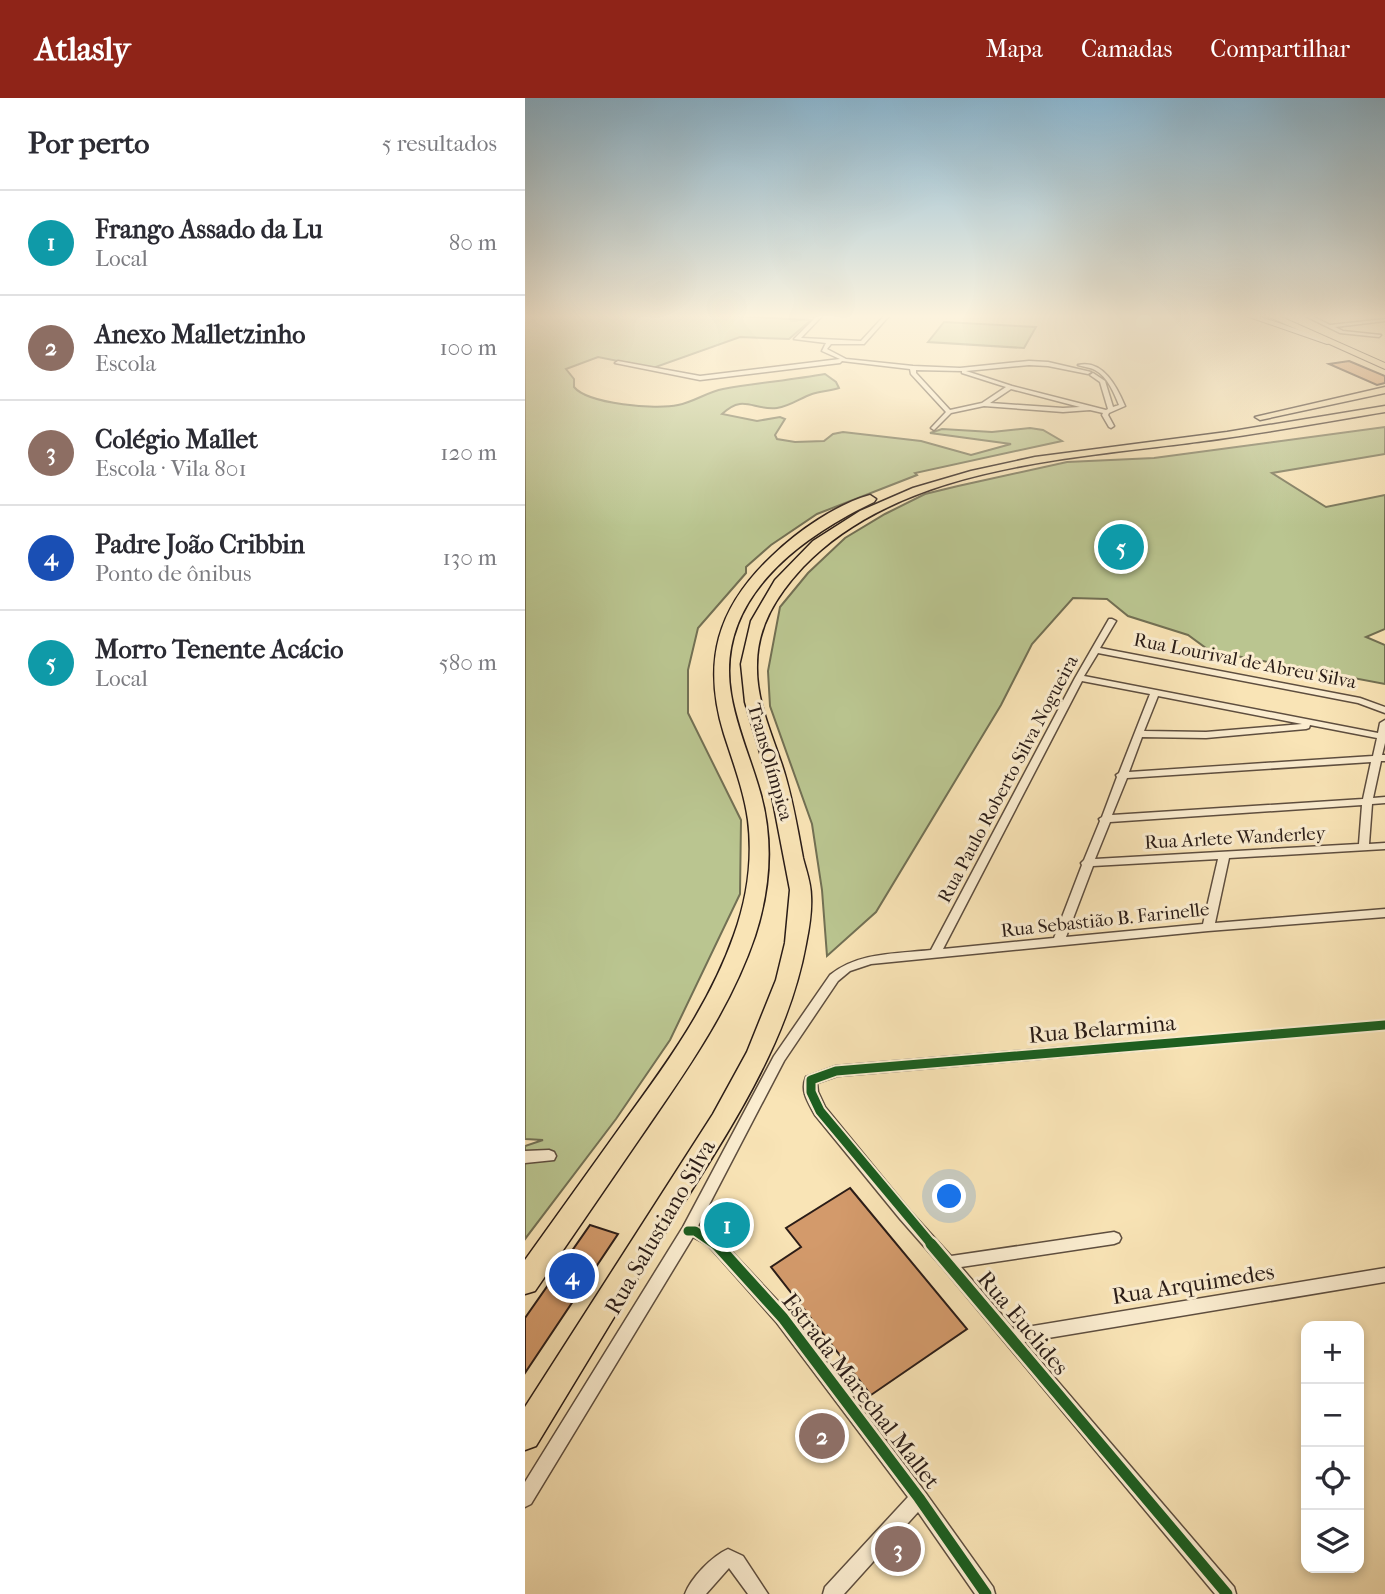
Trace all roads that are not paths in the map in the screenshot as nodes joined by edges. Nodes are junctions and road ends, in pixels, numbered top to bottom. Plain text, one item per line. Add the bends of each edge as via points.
1 (925, 386) edge
2 (1007, 386) edge
3 (1103, 386) edge
4 (1114, 386) edge
5 (1010, 387) junction
6 (1385, 390) edge
7 (1385, 397) edge
8 (984, 404) junction
9 (1090, 408) junction
10 (1385, 409) edge
11 (1108, 410) junction
12 (950, 412) junction
13 (1385, 416) edge
14 (1111, 426) dead end
15 (934, 428) dead end
16 (1230, 428) junction
17 (1112, 621) dead end
18 (1096, 650) junction
19 (1079, 678) junction
20 (1155, 692) junction
21 (1385, 710) edge
22 (1385, 723) edge
23 (1319, 724) junction
24 (1139, 734) junction
25 (1380, 736) junction
26 (1380, 758) edge
27 (1121, 775) junction
28 (1385, 800) edge
29 (1367, 801) junction
30 (1104, 819) junction
31 (1385, 846) edge
32 (1364, 847) junction
33 (1224, 857) junction
34 (1086, 863) junction
35 (1385, 913) edge
36 (1207, 927) junction
37 (1058, 942) junction
38 (935, 954) junction
39 (834, 978) joint
40 (1385, 1025) edge
41 (823, 1074) joint
42 (549, 1156) dead end
43 (525, 1157) edge
44 (688, 1231) junction
45 (1114, 1238) dead end
46 (949, 1263) junction
47 (1385, 1275) edge
48 (525, 1282) edge
49 (1009, 1337) junction
50 (525, 1435) edge
51 (525, 1498) edge
52 (919, 1498) junction
53 (694, 1594) edge
54 (759, 1594) edge
55 (832, 1594) edge
56 (986, 1594) edge
57 (1227, 1594) edge

1 - 12 street
2 - 5 street
3 - 11 street
4 - 11 street via 1122,406
5 - 8 street
5 - 9 street
6 - 7 highway via 1255,417
8 - 9 street
8 - 12 street
9 - 11 street
10 - 16 highway, TransOlímpica
11 - 14 street
12 - 15 street
13 - 16 highway
16 - 48 highway, TransOlímpica via 1200,427 946,472 841,513 811,530 766,569 735,613 722,661 728,721 755,805 759,852 756,894 744,935 699,1035
16 - 50 highway, TransOlímpica via 1024,463 916,492 825,538 802,556 767,600 752,637 751,694 787,812 801,895 796,943 782,995 737,1095
17 - 18 street, Rua Paulo Roberto Silva Nogueira
18 - 19 street, Rua Paulo Roberto Silva Nogueira
18 - 21 street, Rua Lourival de Abreu Silva via 1360,701
19 - 20 street
19 - 38 street, Rua Paulo Roberto Silva Nogueira
20 - 23 street
20 - 24 street
22 - 25 street
23 - 24 street via 1218,734
23 - 25 street
24 - 27 street
25 - 26 street
26 - 27 street
26 - 29 street
27 - 30 street
28 - 29 street
29 - 30 street
29 - 32 street
30 - 34 street
31 - 32 street, Rua Arlete Wanderley
32 - 33 street, Rua Arlete Wanderley
33 - 34 street, Rua Arlete Wanderley
33 - 36 street
34 - 37 street
35 - 36 street, Rua Sebastião B. Farinelle
36 - 37 street, Rua Sebastião B. Farinelle
37 - 38 street, Rua Sebastião B. Farinelle
38 - 39 street, Rua Sebastião B. Farinelle via 870,960 846,968
39 - 44 street, Rua Salustiano Silva via 779,1059
40 - 41 street, Rua Belarmina
41 - 46 street, Rua Euclides via 811,1080 809,1087 820,1111
42 - 43 street
44 - 51 street, Rua Salustiano Silva
44 - 52 street, Estrada Marechal Mallet via 713,1241 783,1318
45 - 46 street
46 - 49 street, Rua Euclides
47 - 49 street, Rua Arquimedes
49 - 57 street, Rua Euclides
52 - 55 street
52 - 56 street, Estrada Marechal Mallet
53 - 54 street via 728,1558 737,1562

